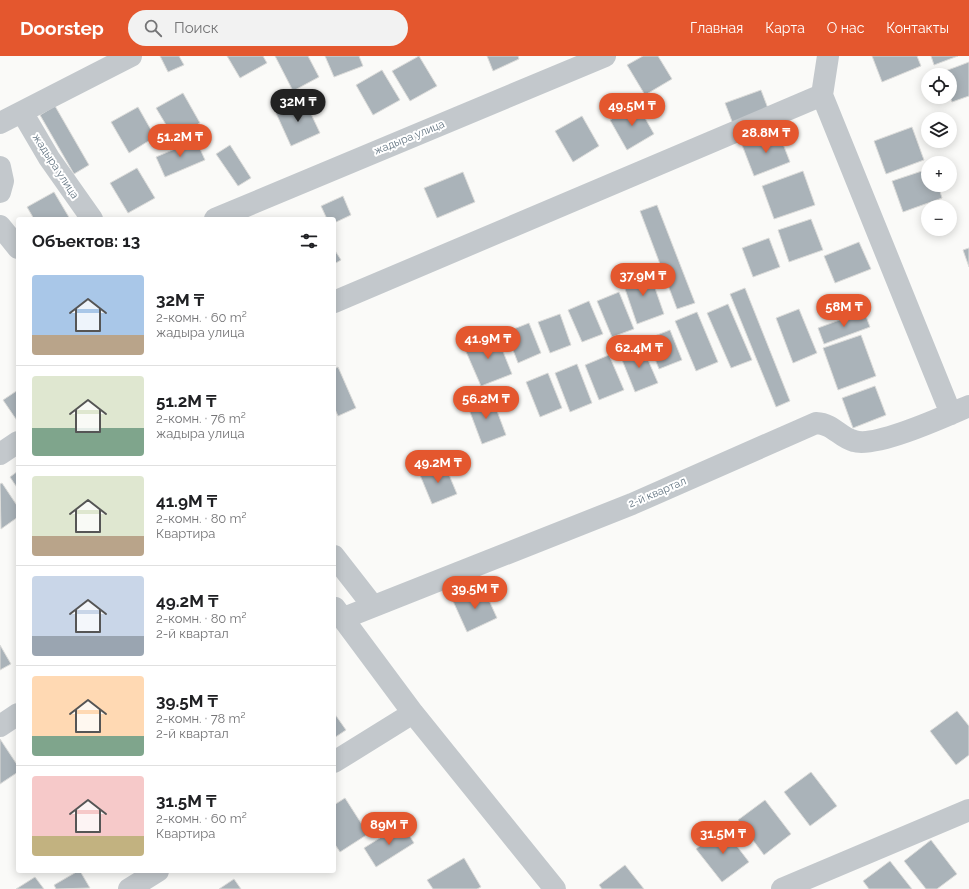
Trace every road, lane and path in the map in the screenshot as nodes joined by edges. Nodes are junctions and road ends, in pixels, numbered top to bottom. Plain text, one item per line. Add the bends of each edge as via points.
1 (132, 56) edge
2 (604, 56) edge
3 (828, 56) edge
4 (822, 96) junction
5 (22, 112) junction
6 (0, 123) edge
7 (0, 167) edge
8 (1, 190) edge
9 (91, 217) edge
10 (220, 217) edge
11 (0, 226) edge
12 (16, 246) edge
13 (336, 301) edge
14 (960, 410) edge
15 (16, 443) edge
16 (0, 454) edge
17 (336, 559) edge
18 (372, 606) junction
19 (339, 612) edge
20 (413, 713) junction
21 (16, 715) edge
22 (0, 726) edge
23 (336, 761) edge
24 (969, 810) edge
25 (155, 873) edge
26 (129, 889) edge
27 (555, 889) edge
28 (782, 889) edge

1 - 5 street
2 - 10 street, жадыра улица
3 - 4 street
4 - 13 street
4 - 14 street
5 - 6 street
5 - 9 street, жадыра улица via 49,158
7 - 8 street
11 - 12 street
14 - 18 street, 2-й квартал via 888,437 864,442 854,441 826,423 816,423 632,504
15 - 16 street
17 - 18 street
18 - 19 street, 2-й квартал
19 - 20 street
20 - 23 street
20 - 27 street
21 - 22 street
24 - 28 street
25 - 26 street

